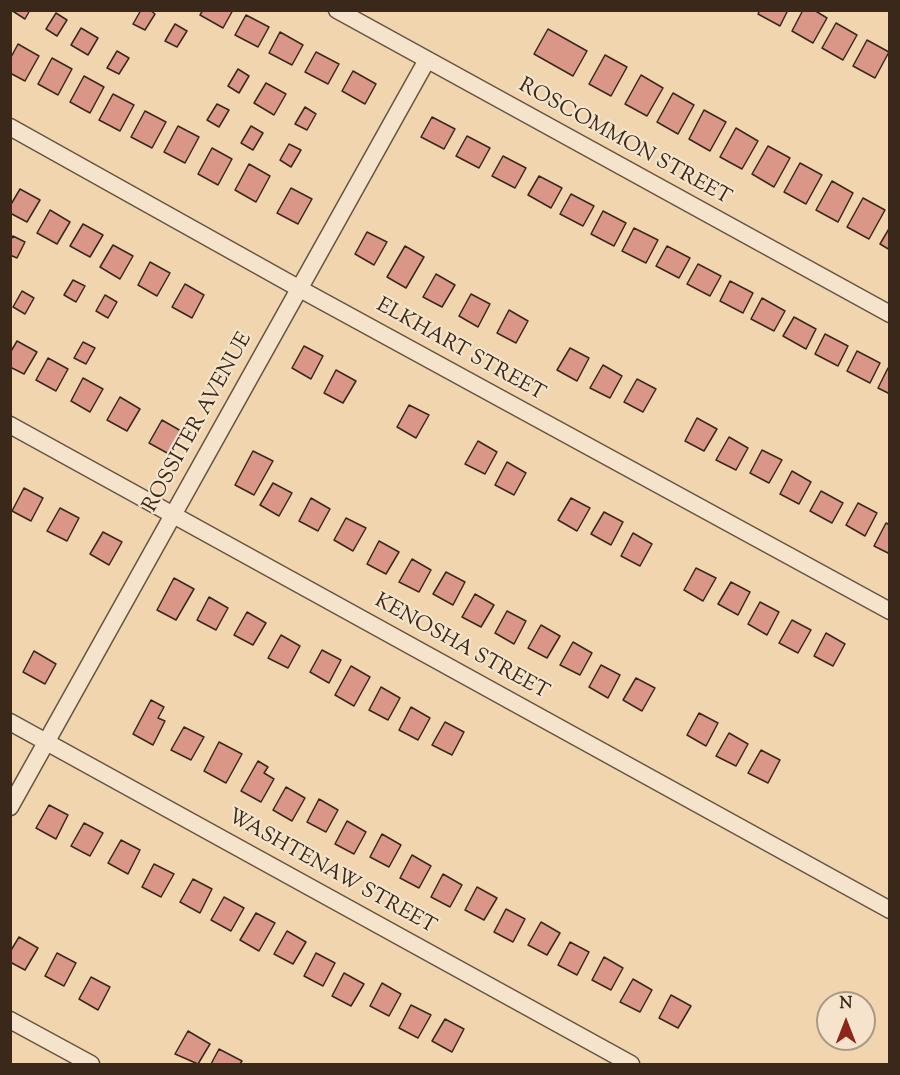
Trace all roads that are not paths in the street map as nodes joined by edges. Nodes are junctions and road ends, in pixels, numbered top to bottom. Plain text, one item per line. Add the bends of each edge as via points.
1 (338, 10) edge
2 (427, 60) junction
3 (10, 127) edge
4 (300, 289) junction
5 (890, 314) edge
6 (10, 425) edge
7 (173, 514) junction
8 (890, 611) edge
9 (10, 722) edge
10 (47, 742) junction
11 (10, 807) edge
12 (890, 910) edge
13 (10, 1020) edge
14 (92, 1065) edge
15 (631, 1065) edge

1 - 2 street, ROSCOMMON STREET
2 - 4 street, ROSSITER AVENUE
2 - 5 street, ROSCOMMON STREET
3 - 4 street, ELKHART STREET
4 - 7 street, ROSSITER AVENUE
4 - 8 street, ELKHART STREET
6 - 7 street, KENOSHA STREET
7 - 10 street, ROSSITER AVENUE
7 - 12 street, KENOSHA STREET
9 - 10 street, WASHTENAW STREET
10 - 11 street, ROSSITER AVENUE
10 - 15 street, WASHTENAW STREET
13 - 14 street

